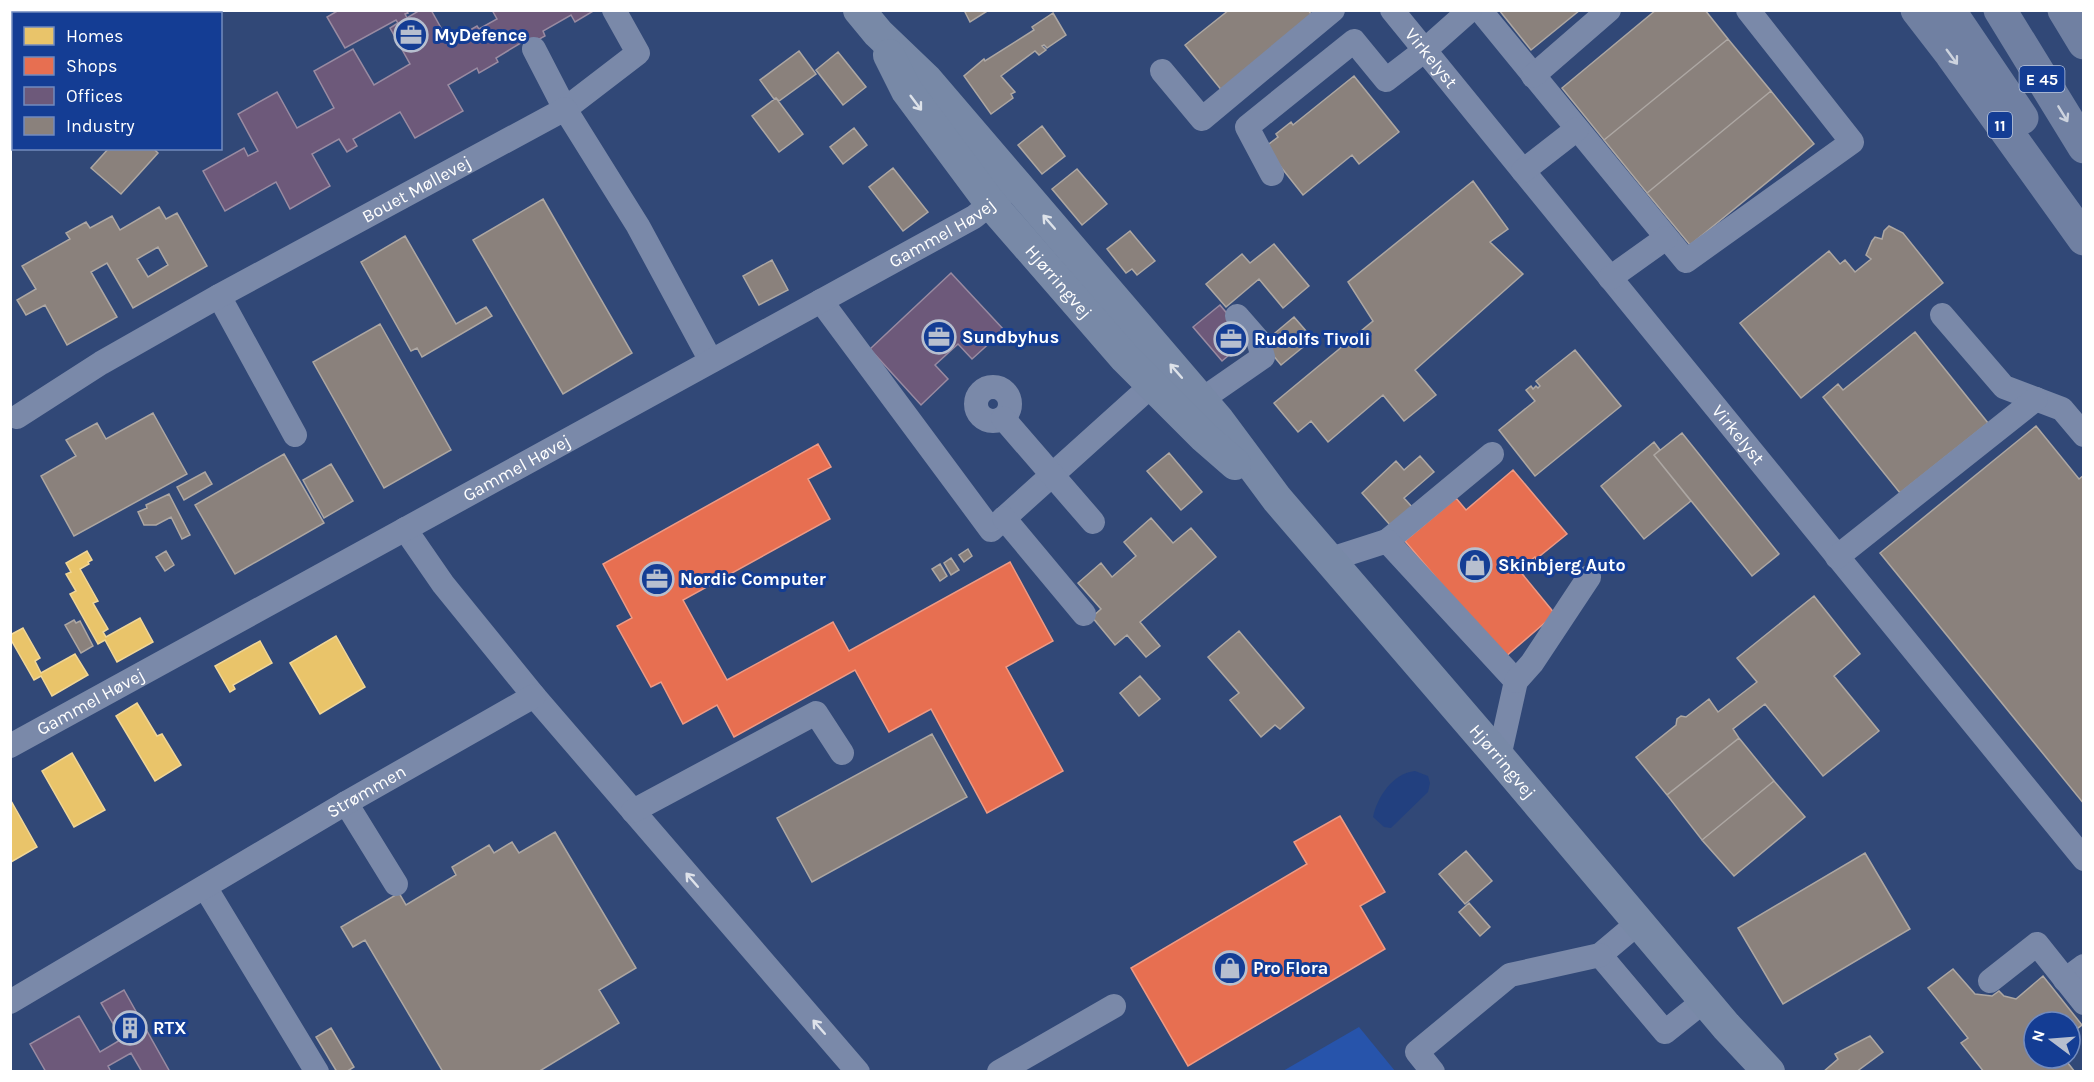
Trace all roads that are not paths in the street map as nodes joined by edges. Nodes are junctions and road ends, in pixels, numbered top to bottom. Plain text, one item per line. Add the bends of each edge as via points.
1 (614, 10) edge
2 (1333, 10) edge
3 (1392, 10) edge
4 (1470, 10) edge
5 (1480, 10) edge
6 (1609, 10) edge
7 (1748, 10) edge
8 (1917, 10) edge
9 (1949, 10) edge
10 (2000, 10) edge
11 (2064, 10) edge
12 (868, 22) edge
13 (2084, 43) edge
14 (534, 49) dead end
15 (1425, 50) junction
16 (1162, 71) dead end
17 (1533, 76) junction
18 (565, 109) junction
19 (1577, 129) junction
20 (2084, 147) edge
21 (1523, 171) junction
22 (1272, 174) dead end
23 (1016, 184) junction
24 (991, 204) junction
25 (2084, 208) edge
26 (1666, 238) junction
27 (2084, 239) edge
28 (1610, 278) junction
29 (219, 296) junction
30 (821, 301) junction
31 (1942, 315) dead end
32 (1238, 316) dead end
33 (711, 361) junction
34 (1152, 385) junction
35 (2036, 399) junction
36 (1201, 400) junction
37 (17, 417) dead end
38 (1003, 418) dead end
39 (295, 435) dead end
40 (2084, 435) edge
41 (1492, 454) dead end
42 (1052, 475) junction
43 (1277, 499) junction
44 (1004, 518) junction
45 (1093, 522) dead end
46 (405, 530) junction
47 (1387, 541) junction
48 (1837, 557) junction
49 (1328, 560) junction
50 (1589, 577) dead end
51 (1084, 614) dead end
52 (1516, 681) junction
53 (534, 696) junction
54 (10, 746) edge
55 (842, 753) dead end
56 (1499, 758) junction
57 (346, 803) junction
58 (633, 812) junction
59 (2079, 846) edge
60 (396, 884) dead end
61 (205, 887) junction
62 (1638, 923) junction
63 (1600, 955) junction
64 (2074, 973) edge
65 (1990, 981) dead end
66 (1704, 1000) junction
67 (10, 1002) edge
68 (2084, 1003) edge
69 (1114, 1006) dead end
70 (1726, 1026) junction
71 (317, 1071) edge
72 (858, 1071) edge
73 (999, 1071) edge
74 (1433, 1071) edge
75 (1754, 1071) edge
76 (1769, 1071) edge

1 - 18 street, Bouet Møllevej via 638,53
2 - 16 street via 1202,119
3 - 15 street, Virkelyst
4 - 15 street
5 - 17 street
6 - 17 street
7 - 26 street via 1852,142 1686,261
8 -> 27 highway, 11
9 - 25 highway
10 -> 20 highway, E 45
11 - 13 highway
12 - 23 main road, Hjørringvej via 926,79
12 -> 24 main road, Hjørringvej via 907,91
14 - 18 street
15 - 21 street, Virkelyst
15 - 22 street via 1386,80 1354,41 1247,128
17 - 19 street
18 - 29 street, Bouet Møllevej
18 - 33 street via 634,218
19 - 21 street
19 - 26 street
21 - 28 street, Virkelyst
23 - 24 street, Gammel Høvej
36 -> 23 main road, Hjørringvej
24 - 30 street, Gammel Høvej
24 - 34 main road, Hjørringvej
26 - 28 street
28 - 48 street, Virkelyst
29 - 37 street, Bouet Møllevej via 101,363
29 - 39 street
30 - 33 street, Gammel Høvej
30 - 44 street via 991,530
31 - 35 street via 2004,387
32 - 36 street via 1258,340 1263,357
33 - 46 street, Gammel Høvej
34 - 42 street
34 - 43 main road, Hjørringvej via 1204,437
35 - 40 street via 2062,409
35 - 48 street
36 - 43 main road, Hjørringvej
38 - 42 street
41 - 47 street
42 - 44 street
42 - 45 street
43 - 49 main road, Hjørringvej
44 - 51 street
46 - 53 street via 443,584
46 - 54 street, Gammel Høvej
47 - 49 street
47 - 52 street
48 - 59 street, Virkelyst
49 - 56 main road, Hjørringvej
50 - 52 street
52 - 56 street
53 - 57 street, Strømmen
53 - 58 street
55 - 58 street via 816,713
56 - 62 main road, Hjørringvej
57 - 60 street
57 - 61 street, Strømmen
72 -> 58 street
61 - 67 street, Strømmen
61 - 71 street
62 - 63 street
62 - 66 main road, Hjørringvej
63 - 66 street via 1665,1032
63 - 74 street via 1510,975 1417,1052
64 - 65 street via 2037,944
64 - 68 street
66 - 70 main road, Hjørringvej
69 - 73 street
70 - 75 main road, Hjørringvej
70 - 76 main road, Hjørringvej

